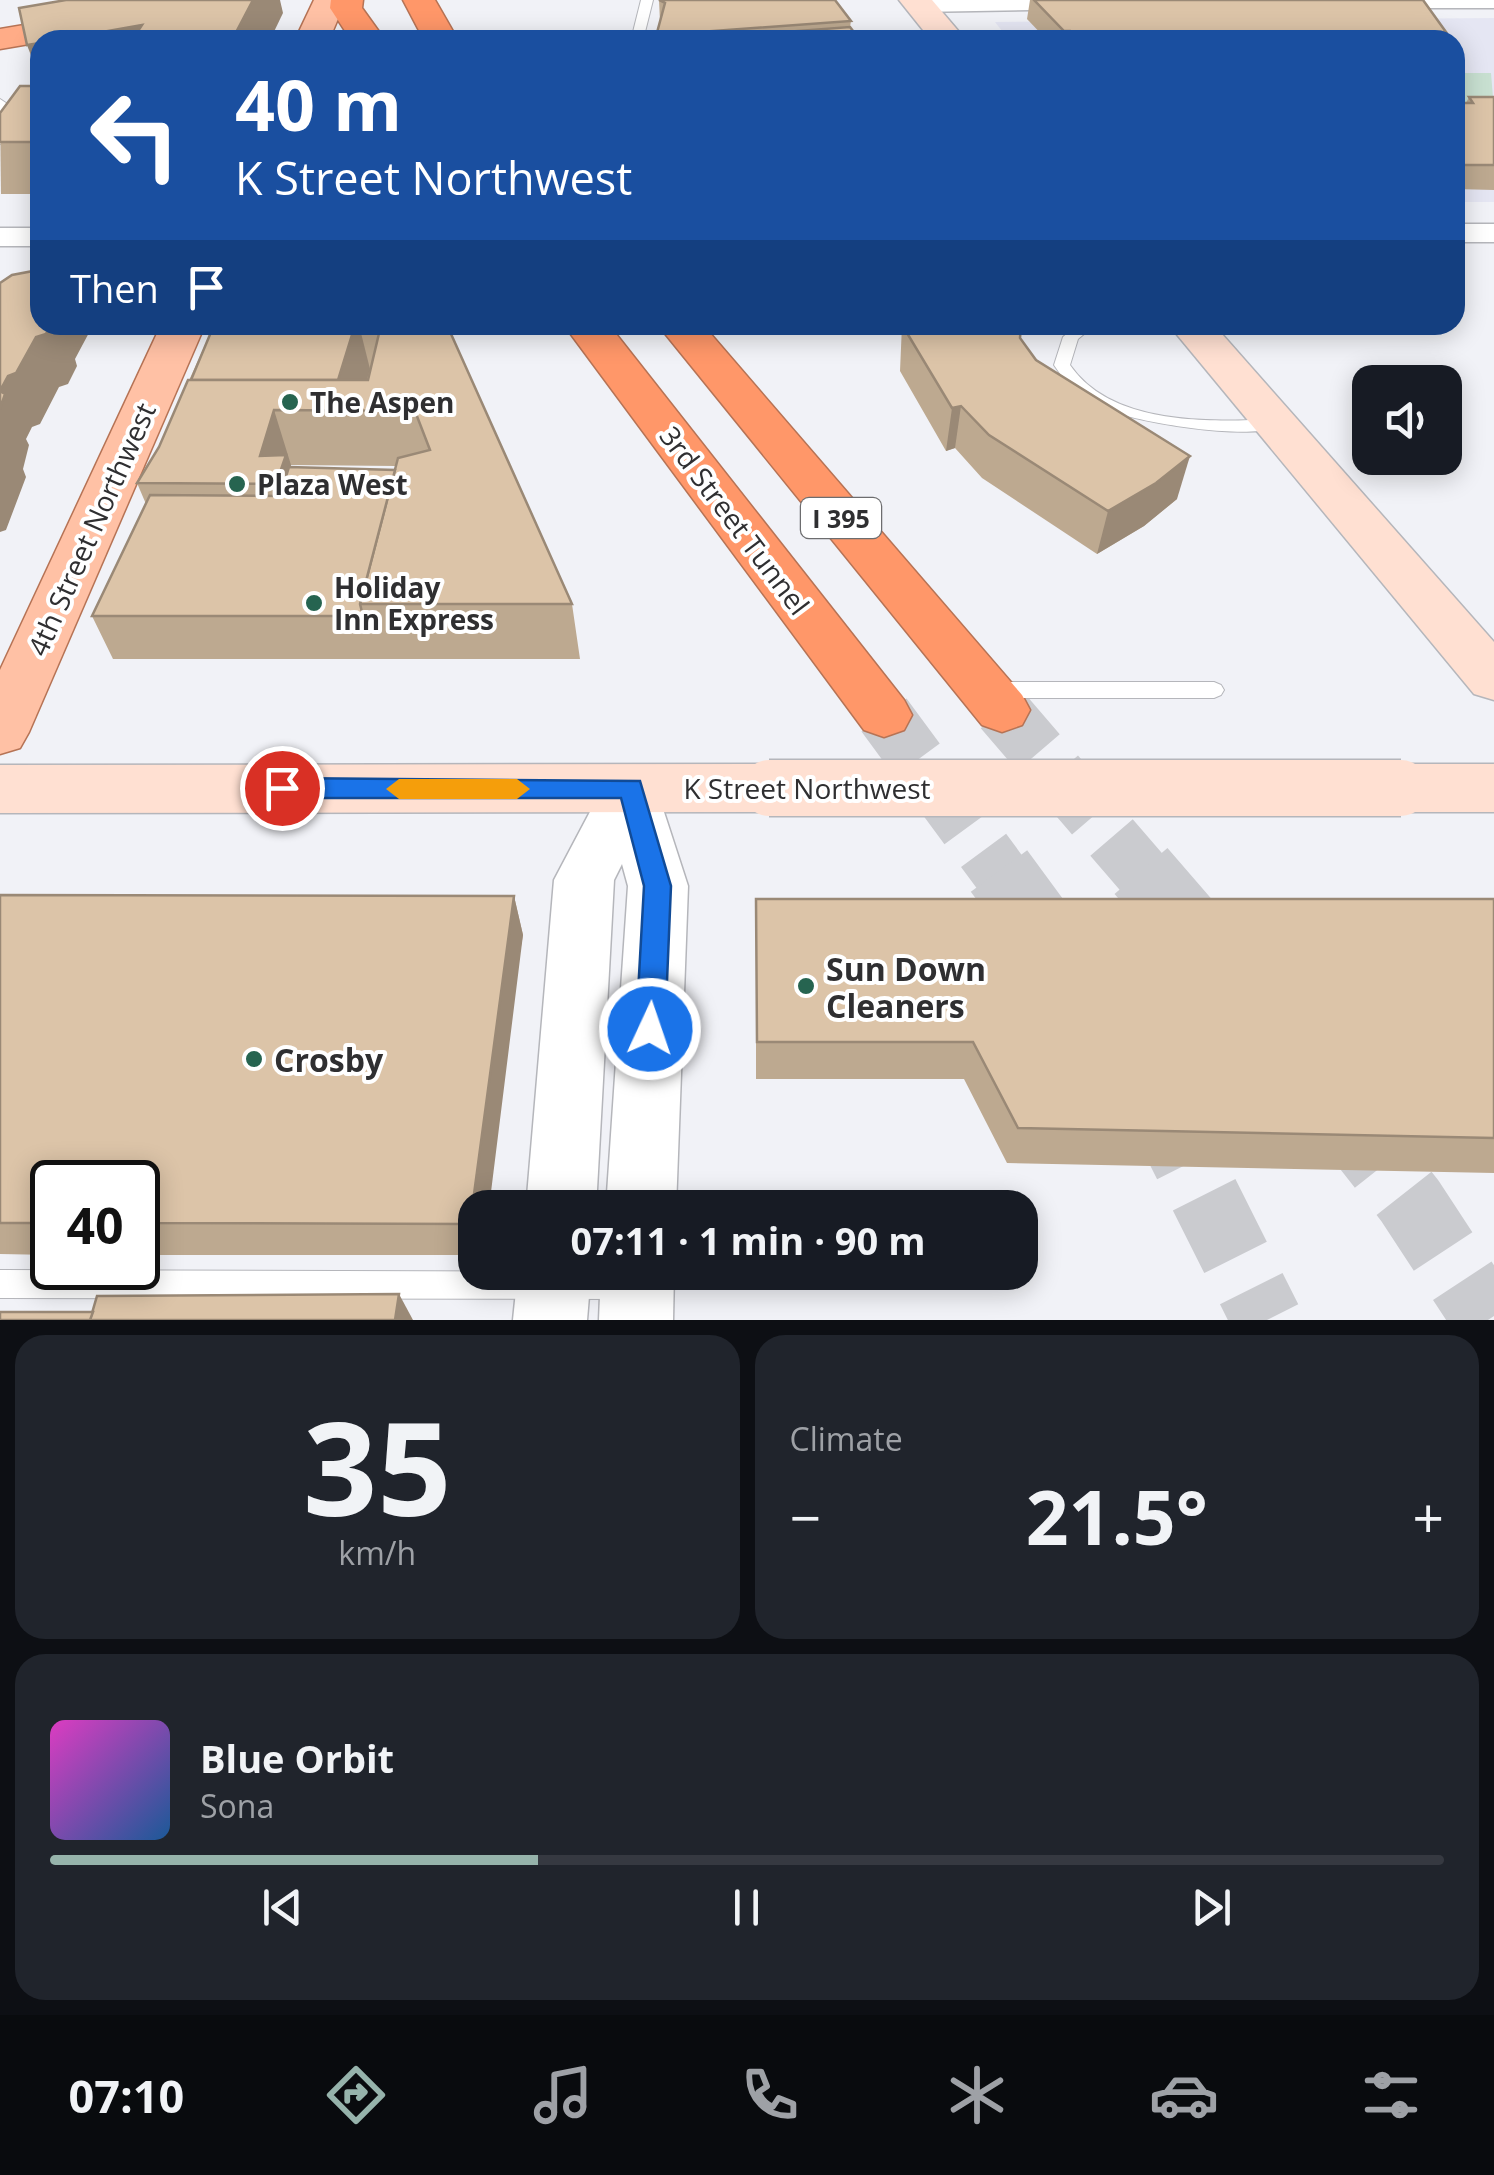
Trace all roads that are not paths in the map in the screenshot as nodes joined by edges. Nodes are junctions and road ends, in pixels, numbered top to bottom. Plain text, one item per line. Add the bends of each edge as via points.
1 (96, 0) edge
2 (228, 0) edge
3 (330, 0) edge
4 (347, 0) edge
5 (419, 0) edge
6 (646, 0) edge
7 (1494, 1) edge
8 (916, 2) edge
9 (1116, 2) edge
10 (1342, 2) edge
11 (0, 16) edge
12 (53, 30) edge
13 (316, 30) edge
14 (361, 30) edge
15 (436, 30) edge
16 (639, 30) edge
17 (940, 30) edge
18 (30, 34) edge
19 (0, 39) edge
20 (0, 103) edge
21 (0, 140) edge
22 (1465, 233) edge
23 (1494, 233) edge
24 (0, 236) edge
25 (30, 236) edge
26 (178, 335) edge
27 (594, 335) edge
28 (688, 335) edge
29 (1074, 335) edge
30 (1200, 335) edge
31 (1276, 424) junction
32 (1494, 679) edge
33 (1214, 690) dead end
34 (993, 700) joint
35 (884, 715) tunnel mouth
36 (0, 732) edge
37 (631, 788) junction
38 (1494, 788) edge
39 (0, 790) edge
40 (562, 1190) edge
41 (643, 1190) edge
42 (0, 1284) edge
43 (553, 1293) edge
44 (637, 1293) edge

1 - 11 highway
2 - 12 highway
3 - 13 main road
4 - 14 highway
5 - 15 highway
6 - 16 lane
7 - 10 street
8 - 9 street
8 - 17 main road
18 - 19 highway
20 - 21 lane via 6,131
22 - 23 street
24 - 25 street
26 - 36 main road, 4th Street Northwest
27 - 35 highway, 3rd Street Tunnel
28 - 34 highway, I 395
29 - 31 lane via 1062,365 1082,392 1130,413
30 - 31 main road
31 - 32 main road
33 - 34 lane
37 - 38 main road, K Street Northwest, bridge
37 - 39 main road, K Street Northwest
37 - 40 street via 584,880
37 - 41 street via 658,886
42 - 43 lane
43 - 44 lane

